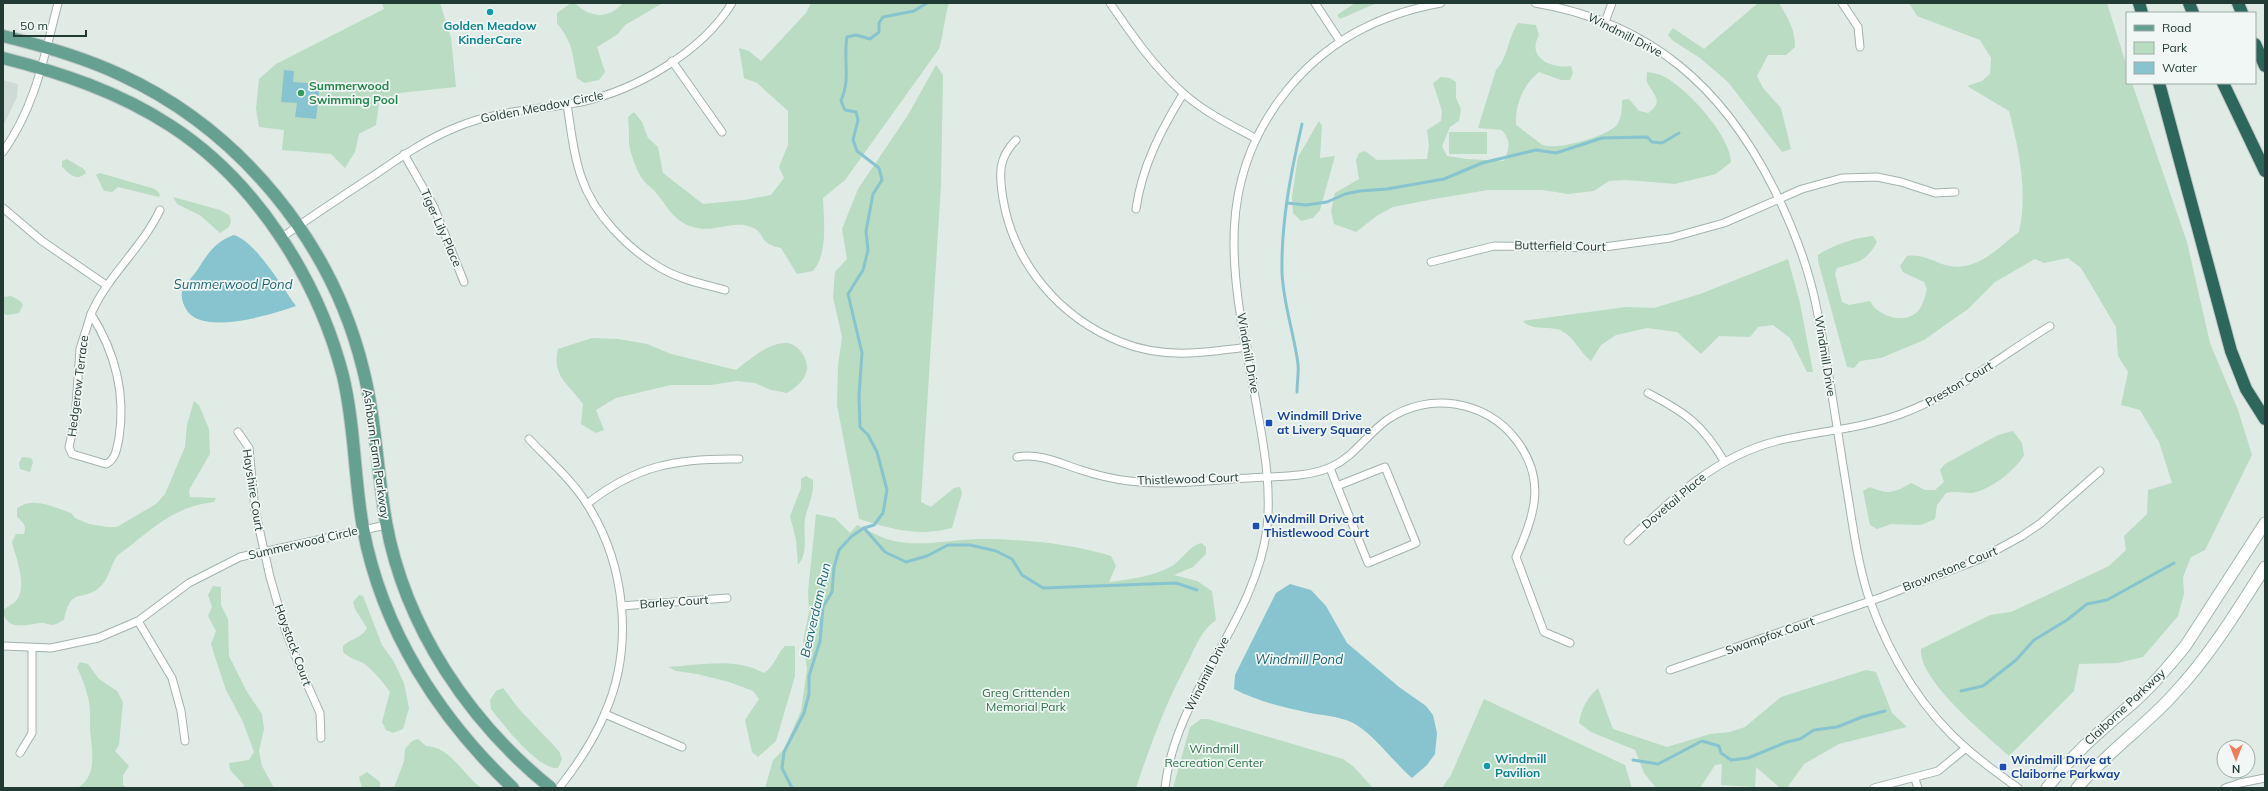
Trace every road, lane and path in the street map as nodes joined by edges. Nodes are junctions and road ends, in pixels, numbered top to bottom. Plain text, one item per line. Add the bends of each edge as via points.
1 (58, 3) edge
2 (732, 3) edge
3 (1110, 3) edge
4 (1316, 3) edge
5 (1441, 3) edge
6 (1535, 3) edge
7 (1612, 3) edge
8 (1842, 3) edge
9 (1605, 22) junction
10 (3, 36) edge
11 (1340, 41) junction
12 (2256, 46) edge
13 (47, 47) junction
14 (1860, 47) dead end
15 (3, 58) edge
16 (672, 61) junction
17 (2265, 66) edge
18 (41, 68) junction
19 (2159, 84) edge
20 (2223, 84) edge
21 (1183, 94) junction
22 (567, 104) junction
23 (722, 132) dead end
24 (1255, 138) junction
25 (1016, 140) dead end
26 (3, 152) edge
27 (404, 154) junction
28 (2265, 171) edge
29 (1955, 192) dead end
30 (1780, 200) junction
31 (3, 208) edge
32 (1136, 209) dead end
33 (160, 210) dead end
34 (298, 226) junction
35 (281, 238) junction
36 (1431, 262) dead end
37 (464, 282) dead end
38 (106, 285) junction
39 (725, 290) dead end
40 (91, 314) junction
41 (2050, 326) dead end
42 (1247, 347) junction
43 (1648, 393) dead end
44 (2261, 411) edge
45 (2265, 418) edge
46 (1837, 430) junction
47 (238, 432) dead end
48 (529, 439) dead end
49 (1017, 456) dead end
50 (739, 459) dead end
51 (1724, 461) junction
52 (1330, 468) junction
53 (2100, 471) dead end
54 (1268, 476) junction
55 (1337, 486) junction
56 (587, 504) junction
57 (2265, 523) edge
58 (386, 525) junction
59 (363, 529) junction
60 (1628, 541) dead end
61 (263, 551) junction
62 (2265, 567) edge
63 (727, 598) dead end
64 (1870, 601) junction
65 (622, 606) junction
66 (138, 621) junction
67 (1570, 643) dead end
68 (3, 646) edge
69 (32, 649) junction
70 (1670, 670) dead end
71 (605, 714) junction
72 (322, 738) dead end
73 (185, 741) dead end
74 (682, 747) dead end
75 (1966, 748) junction
76 (20, 753) dead end
77 (2265, 778) edge
78 (1915, 779) junction
79 (514, 788) edge
80 (551, 788) edge
81 (560, 788) edge
82 (1165, 788) edge
83 (1874, 788) edge
84 (1918, 788) edge
85 (2018, 788) edge
86 (2047, 788) edge
87 (2077, 788) edge
88 (2225, 788) edge

1 - 13 street
2 - 16 street, Golden Meadow Circle via 708,32
3 - 21 street via 1161,72
4 - 11 street
5 - 11 street, Windmill Drive via 1388,16
6 - 9 street, Windmill Drive via 1558,7
7 - 9 street
8 - 14 street via 1858,28
9 - 30 street, Windmill Drive via 1662,52 1704,86 1740,128
10 - 13 main road, Ashburn Farm Parkway
11 - 24 street, Windmill Drive via 1292,84
12 - 17 highway
13 - 18 street
13 - 34 main road, Ashburn Farm Parkway via 123,75 194,118 251,167
15 - 18 main road, Ashburn Farm Parkway
16 - 22 street, Golden Meadow Circle via 624,89 602,97
16 - 23 street
18 - 26 street via 28,109
18 - 35 main road, Ashburn Farm Parkway via 105,90 171,126 206,152 223,169 256,205
19 - 44 highway via 2231,351 2246,390
20 - 28 highway
21 - 24 street via 1224,122
21 - 32 street via 1156,141 1139,191
22 - 27 street, Golden Meadow Circle via 520,110 472,121 430,139
22 - 39 street via 582,179 600,212 615,231 638,253 659,267
24 - 42 street, Windmill Drive via 1241,179 1232,236 1235,281
25 - 42 street via 1006,150 1000,167 1001,189 1007,217 1015,240 1033,274 1062,306 1105,335 1150,351 1190,354
27 - 34 street, Golden Meadow Circle
27 - 37 street, Tiger Lily Place via 434,207
29 - 30 street, Butterfield Court via 1935,193 1877,177 1856,177 1822,182
30 - 36 street, Butterfield Court via 1716,225 1641,244 1597,248 1494,246
30 - 46 street, Windmill Drive via 1812,287
31 - 38 street via 42,241
33 - 38 street, Hedgerow Terrace via 141,242
34 - 35 street, Golden Meadow Circle
34 - 58 main road, Ashburn Farm Parkway via 324,268 340,301 363,369 373,415
35 - 59 main road, Ashburn Farm Parkway via 315,299 343,376
38 - 40 street, Hedgerow Terrace
40 - 40 street, Hedgerow Terrace via 80,349 76,420 69,447 72,454 106,464 115,454 121,424 121,396 115,364
41 - 46 street, Preston Court via 1927,404 1876,422
42 - 54 street, Windmill Drive
43 - 51 street via 1677,408 1693,420 1705,432
44 - 45 highway
46 - 51 street, Dovetail Place via 1776,441
46 - 64 street, Windmill Drive via 1856,546
47 - 61 street, Hayshire Court via 249,448 255,510
48 - 56 street
49 - 54 street, Thistlewood Court via 1030,454 1045,457 1106,477 1146,482
50 - 56 street via 699,459 662,465 625,479
51 - 60 street, Dovetail Place via 1692,483
52 - 54 street, Thistlewood Court
52 - 55 street
52 - 67 street via 1354,453 1386,421 1409,408 1424,404 1455,404 1483,412 1497,422 1521,446 1534,482 1533,513 1516,557 1544,632
53 - 64 street, Brownstone Court via 2063,505 2001,549 1959,568
54 - 82 street, Windmill Drive via 1266,529 1255,576 1181,726
55 - 55 street via 1385,467 1416,543 1368,563
56 - 65 street via 608,547
57 - 86 main road, Claiborne Parkway via 2186,645 2134,701 2071,758
58 - 59 street, Summerwood Circle
58 - 80 main road, Ashburn Farm Parkway via 410,601 427,638 451,679 488,729 519,761
59 - 61 street, Summerwood Circle
59 - 79 main road, Ashburn Farm Parkway via 386,606 422,678 452,722
61 - 66 street, Summerwood Circle via 240,557 203,574
61 - 72 street, Haystack Court via 285,629 302,676 320,713
62 - 87 main road, Claiborne Parkway via 2207,656 2191,676
63 - 65 street, Barley Court
64 - 70 street, Swampfox Court
64 - 75 street, Windmill Drive via 1910,684 1942,724
65 - 71 street via 621,656
66 - 69 street, Summerwood Circle via 115,632 76,644
66 - 73 street via 172,678 181,711
68 - 69 street, Summerwood Circle
69 - 76 street via 32,733
71 - 74 street
71 - 81 street
75 - 78 street via 1938,771
75 - 85 street, Windmill Drive
77 - 88 street
78 - 83 street
78 - 84 street

